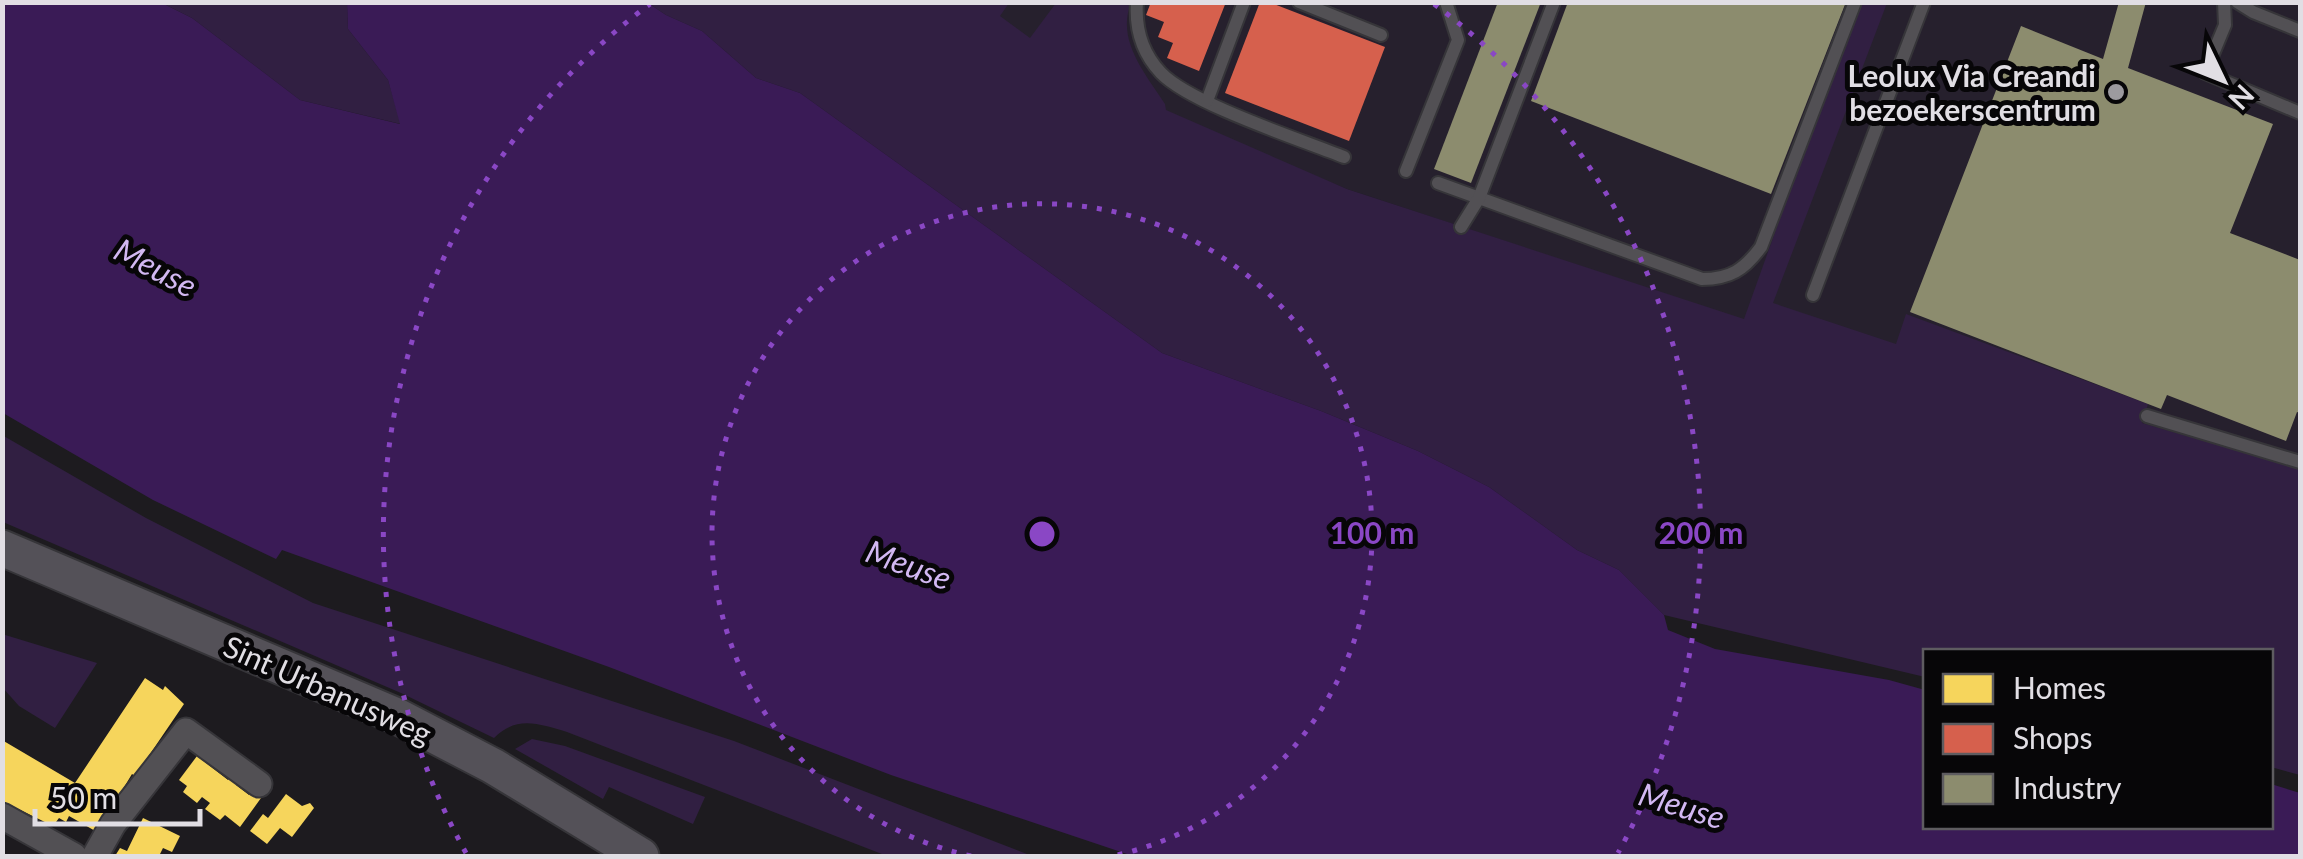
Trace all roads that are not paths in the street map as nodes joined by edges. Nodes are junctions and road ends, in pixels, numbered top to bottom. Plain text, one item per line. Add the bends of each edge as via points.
1 (1137, 2) edge
2 (1244, 2) edge
3 (1300, 2) edge
4 (1446, 2) edge
5 (1554, 2) edge
6 (1855, 2) edge
7 (1924, 2) edge
8 (2224, 2) edge
9 (2237, 2) edge
10 (2300, 31) edge
11 (1382, 34) dead end
12 (1207, 101) junction
13 (2300, 113) edge
14 (1344, 157) dead end
15 (1406, 171) dead end
16 (1438, 183) dead end
17 (1479, 198) junction
18 (1460, 227) dead end
19 (1813, 295) dead end
20 (2147, 416) dead end
21 (2300, 462) edge
22 (2, 548) edge
23 (259, 784) dead end
24 (2, 816) edge
25 (74, 856) edge
26 (95, 856) edge
27 (641, 856) edge

1 - 12 lane via 1135,24 1159,71
2 - 12 lane
3 - 11 lane
4 - 15 lane via 1458,40
5 - 17 lane
6 - 17 lane via 1761,247 1725,279 1702,280
7 - 19 lane
8 - 13 lane via 2225,25 2206,73
9 - 10 lane
12 - 14 lane
16 - 17 lane
17 - 18 lane
20 - 21 lane
22 - 27 street, Sint Urbanusweg via 397,716
23 - 26 street via 186,731
24 - 25 street

